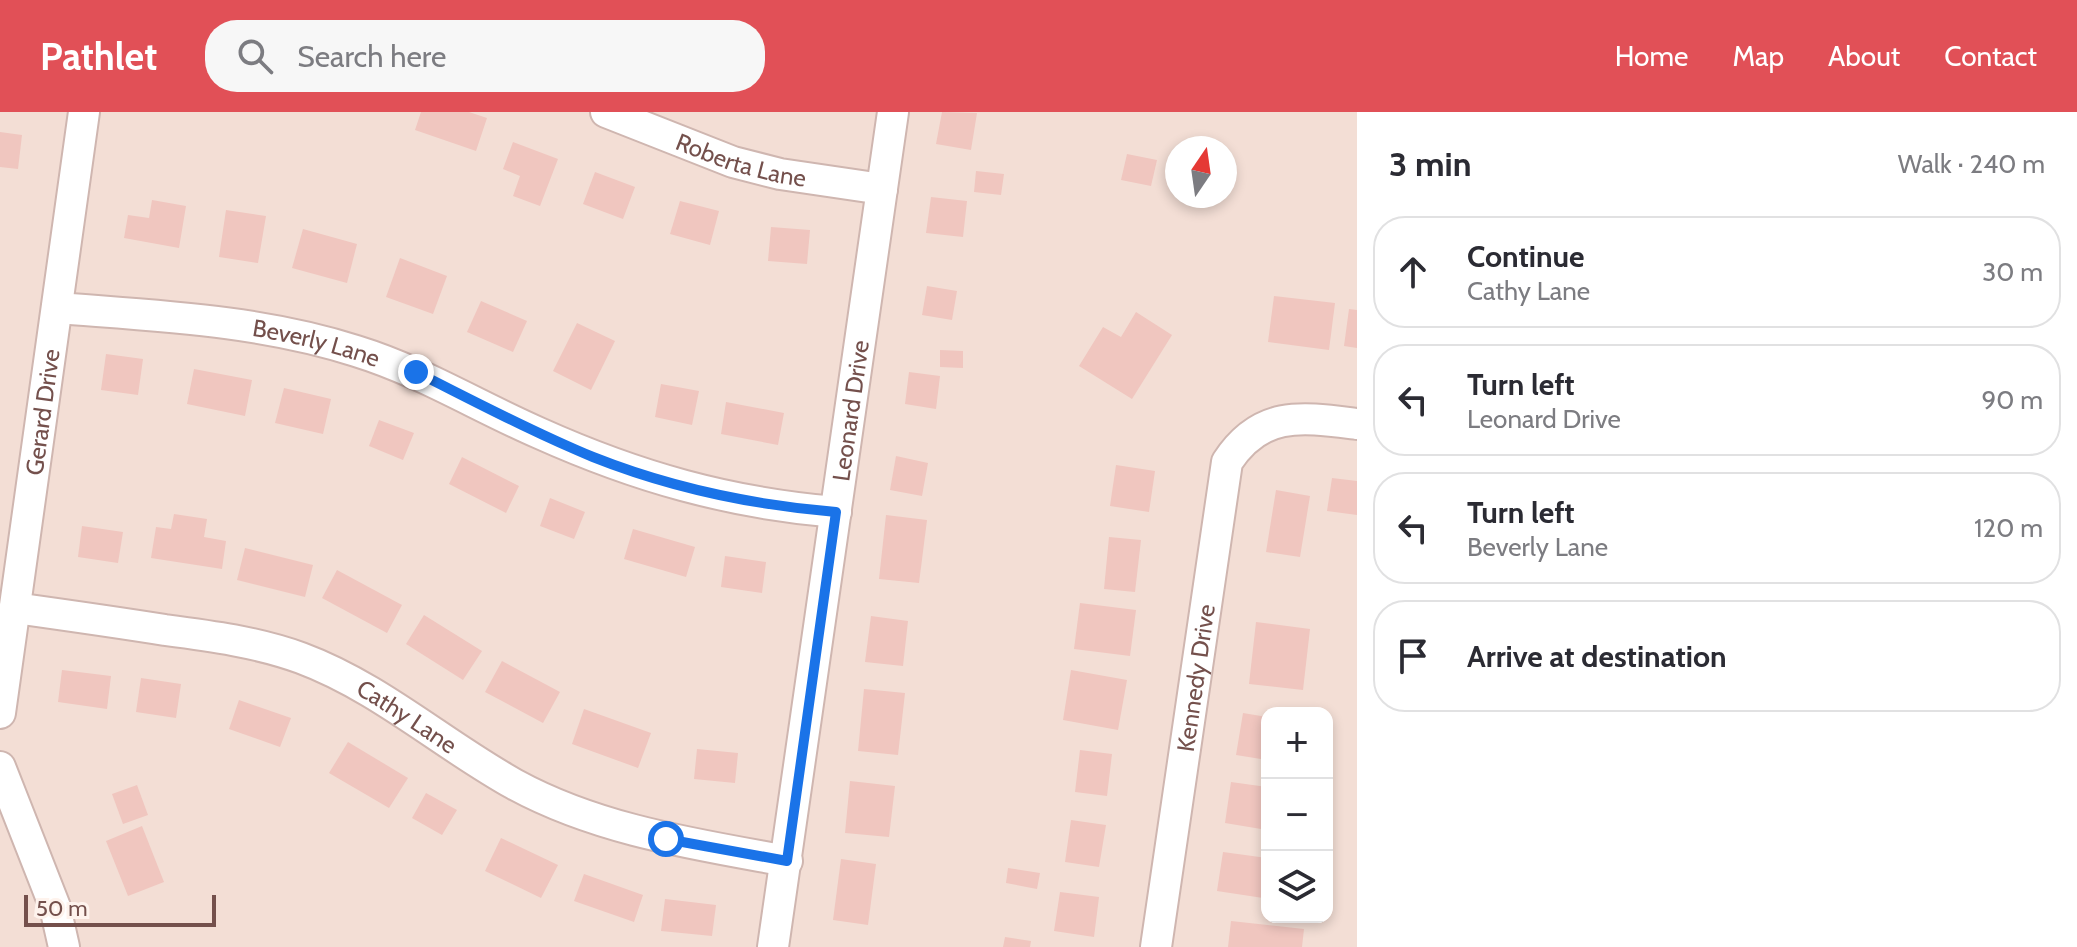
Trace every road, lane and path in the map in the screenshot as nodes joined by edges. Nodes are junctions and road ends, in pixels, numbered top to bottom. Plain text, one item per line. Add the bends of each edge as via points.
1 (84, 112) edge
2 (606, 112) edge
3 (893, 112) edge
4 (882, 189) junction
5 (57, 308) junction
6 (1357, 424) edge
7 (836, 512) junction
8 (15, 608) junction
9 (0, 713) edge
10 (0, 767) edge
11 (787, 861) junction
12 (64, 947) edge
13 (773, 947) edge
14 (1156, 947) edge

1 - 5 street, Gerard Drive
2 - 4 street, Roberta Lane via 733,162
3 - 4 street, Leonard Drive
4 - 7 street, Leonard Drive
5 - 7 street, Beverly Lane via 211,320 355,350 416,372 595,458 656,479 776,507
5 - 8 street, Gerard Drive
6 - 14 street, Kennedy Drive via 1304,417 1280,420 1246,438 1227,462
7 - 11 street, Leonard Drive
8 - 9 street, Gerard Drive
8 - 11 street, Cathy Lane via 242,641 299,658 386,701 518,786 569,808 666,839
10 - 12 street via 51,896
11 - 13 street, Leonard Drive

